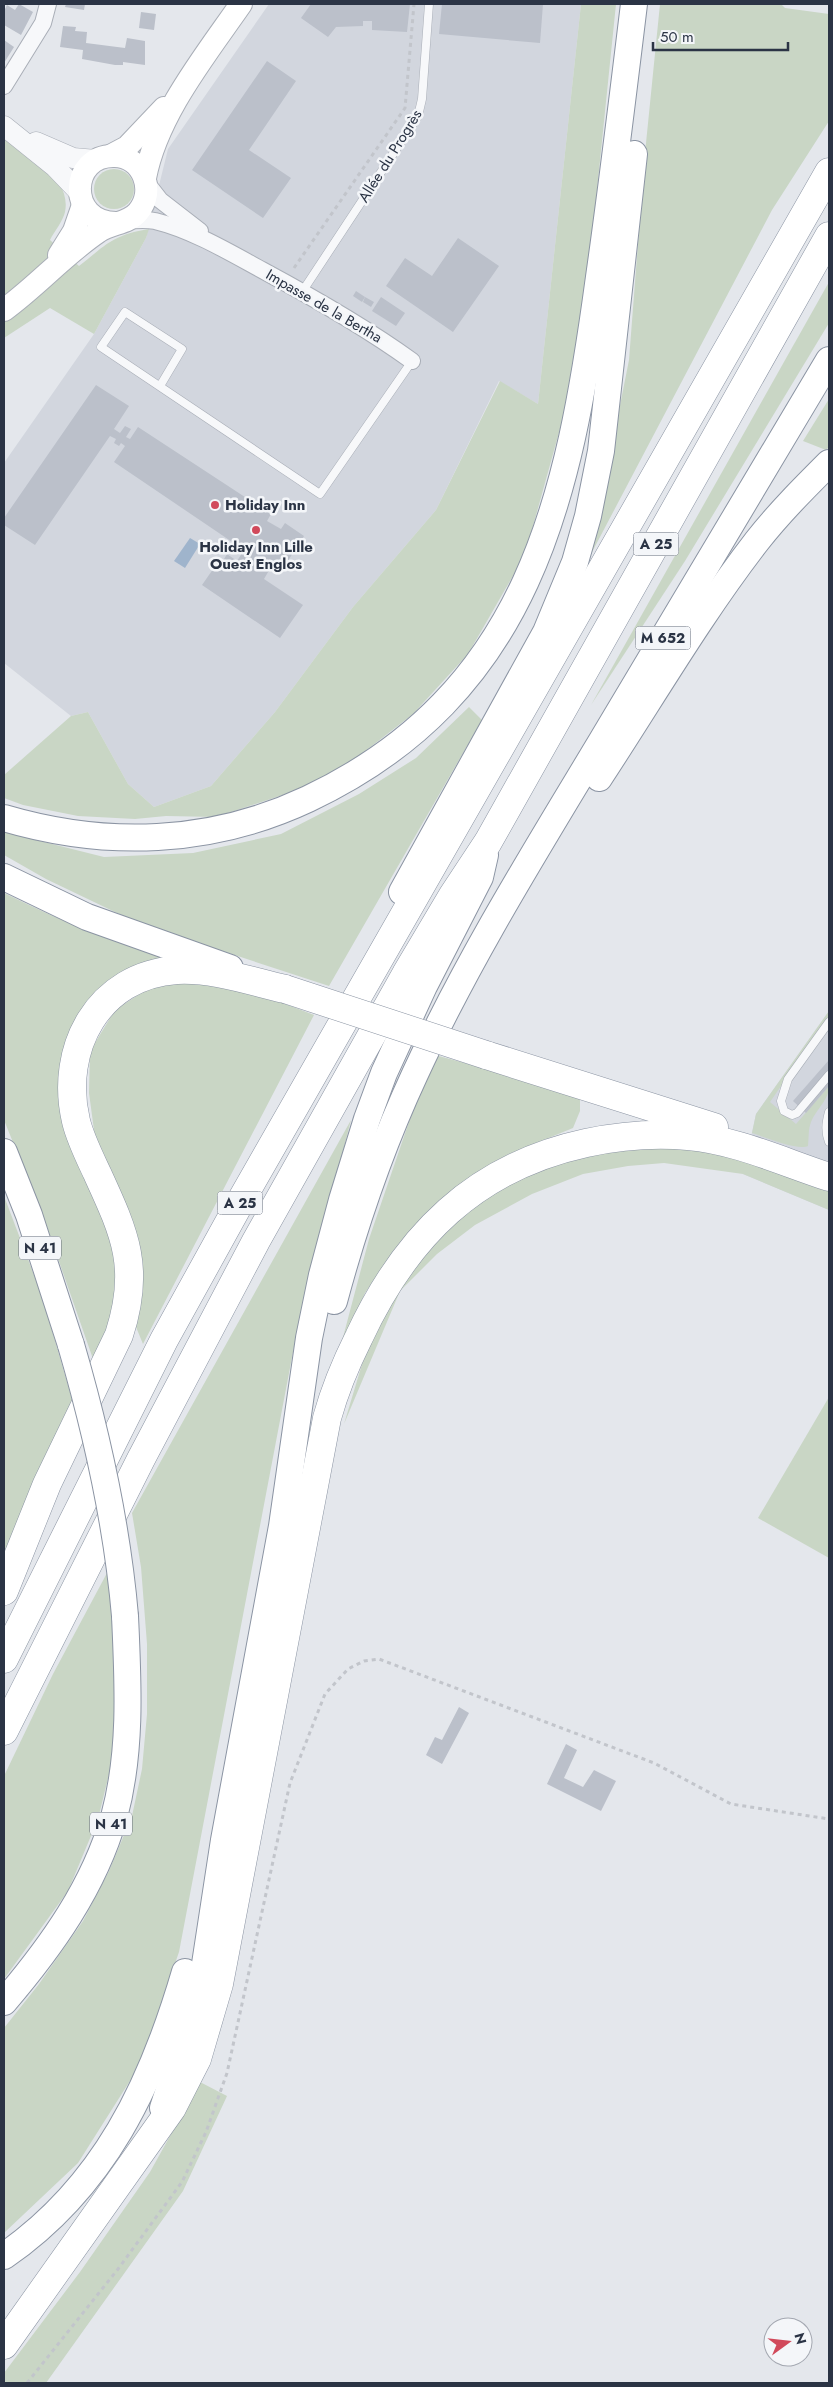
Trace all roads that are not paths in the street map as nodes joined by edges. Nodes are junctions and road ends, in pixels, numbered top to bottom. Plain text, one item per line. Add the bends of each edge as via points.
1 (48, 4) edge
2 (241, 4) edge
3 (429, 4) edge
4 (634, 4) edge
5 (649, 4) edge
6 (4, 86) edge
7 (185, 86) junction
8 (5, 127) edge
9 (103, 158) junction
10 (829, 172) edge
11 (145, 180) junction
12 (81, 199) junction
13 (120, 222) junction
14 (829, 236) edge
15 (233, 254) junction
16 (43, 276) junction
17 (307, 286) junction
18 (4, 310) edge
19 (829, 360) edge
20 (412, 361) joint
21 (160, 386) junction
22 (829, 463) edge
23 (4, 818) edge
24 (488, 842) junction
25 (4, 878) edge
26 (520, 879) junction
27 (284, 989) junction
28 (359, 996) junction
29 (829, 1022) edge
30 (829, 1075) edge
31 (829, 1112) edge
32 (829, 1142) edge
33 (4, 1152) edge
34 (829, 1164) edge
35 (829, 1177) edge
36 (282, 1526) junction
37 (4, 1591) edge
38 (4, 1659) edge
39 (4, 1731) edge
40 (224, 1840) junction
41 (4, 2002) edge
42 (153, 2133) junction
43 (4, 2256) edge
44 (4, 2345) edge

1 - 6 street via 43,23
2 - 7 main road
3 - 17 lane, Allée du Progrès via 418,116
4 - 23 highway via 588,362 570,451 554,510 531,570 504,624 468,678 427,721 360,772 292,807 262,817 195,834 129,838 70,834
5 - 28 highway via 603,435 592,498 575,562 546,632 379,935
7 - 9 main road via 127,147
7 - 11 main road via 152,148
8 - 9 street via 73,158
8 - 12 street via 63,174
9 - 11 main road via 129,160 139,168
9 - 12 main road via 83,174
10 - 28 highway, A 25
11 - 13 main road via 144,204 136,214
11 - 15 street, Impasse de la Bertha via 155,195 175,213
12 - 13 main road via 95,218 107,223
12 - 16 main road via 74,231
13 - 15 street, Impasse de la Bertha via 154,221
13 - 16 main road via 98,232
14 - 24 highway, A 25
15 - 17 street, Impasse de la Bertha
16 - 18 main road
17 - 20 street, Impasse de la Bertha
19 - 26 highway, M 652
20 - 21 lane via 320,494
21 - 21 lane via 102,347 125,312 182,349
22 - 26 highway via 757,542 575,814
24 - 36 highway via 480,877 384,1073 344,1191 309,1338
24 - 39 highway, A 25 via 406,974 256,1241 141,1459
25 - 27 highway via 87,917
26 - 36 highway, M 652 via 465,975 404,1098 363,1204 332,1310
27 - 34 highway, bridge
27 - 37 highway via 219,973 176,970 161,973 142,978 108,1000 82,1034 75,1051 72,1073 71,1095 76,1122 119,1222 129,1261 131,1286 119,1336 47,1484
28 - 38 highway, A 25 via 164,1340
29 - 30 lane via 788,1079 781,1100 784,1111 792,1115 797,1113
31 - 32 lane via 826,1134
33 - 41 highway, N 41, bridge via 29,1215 71,1345 89,1406 110,1500 125,1616 127,1721 119,1788 109,1832 87,1884 43,1954
35 - 42 highway via 734,1145 690,1136 638,1136 582,1144 516,1166 474,1191 423,1235 393,1273 344,1367 327,1418 219,1984 188,2079
36 - 40 highway
40 - 42 highway via 205,1964 183,2047
40 - 43 highway via 170,2024 130,2114 99,2162 68,2201
42 - 44 highway

